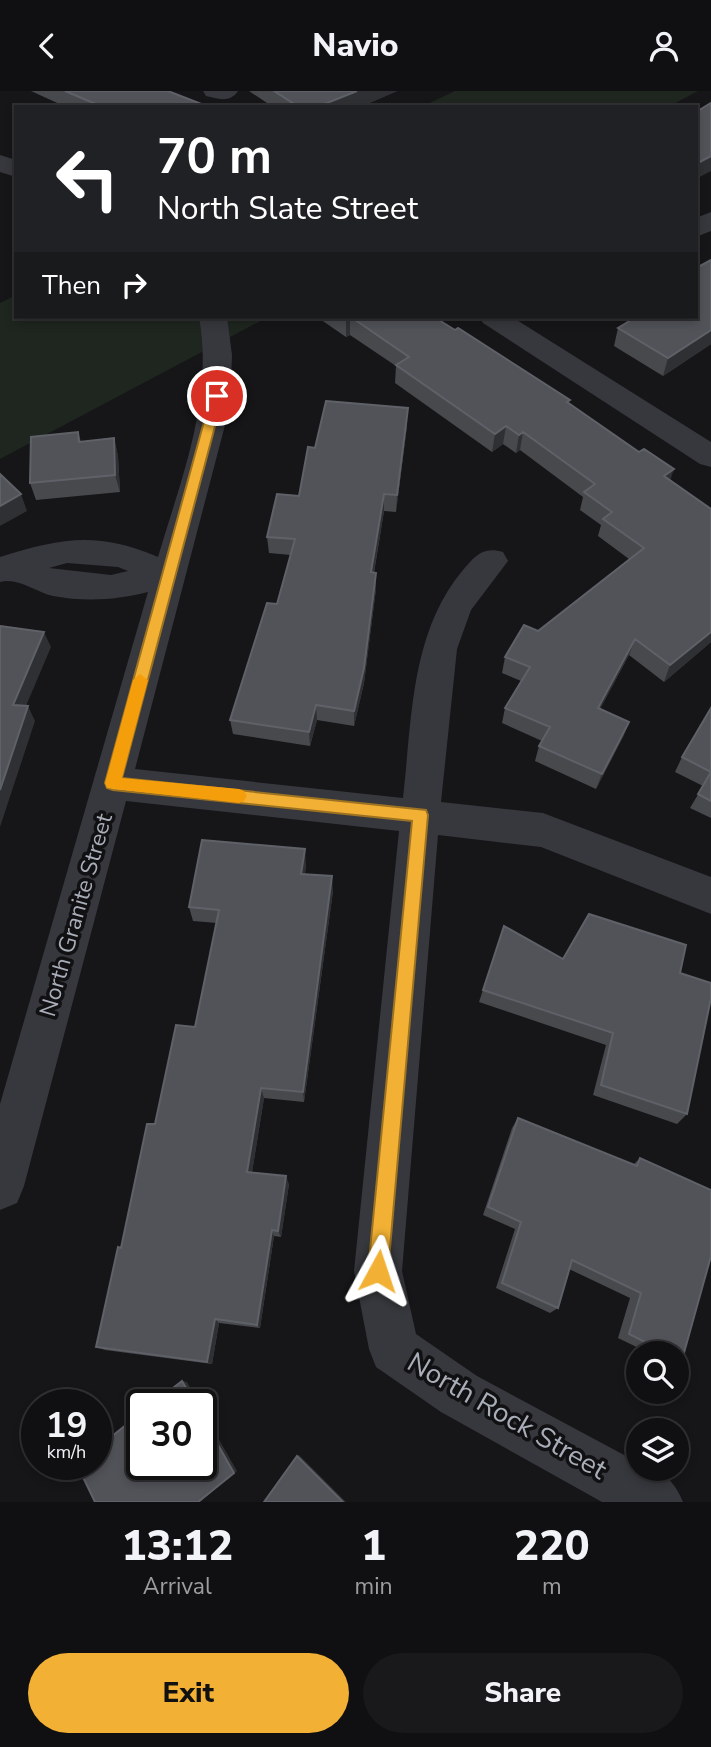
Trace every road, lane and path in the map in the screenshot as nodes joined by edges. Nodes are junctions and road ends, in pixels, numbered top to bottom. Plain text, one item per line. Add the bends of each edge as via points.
1 (213, 319) edge
2 (496, 319) edge
3 (546, 319) edge
4 (520, 334) junction
5 (711, 456) edge
6 (491, 561) dead end
7 (4, 568) edge
8 (169, 575) junction
9 (113, 783) junction
10 (420, 815) junction
11 (711, 896) edge
12 (0, 1186) edge
13 (656, 1502) edge

1 - 8 street, North Granite Street via 219,353 217,396
2 - 4 street
3 - 4 street
4 - 5 street
6 - 10 street via 472,580 445,625
7 - 8 street via 53,583 111,588
8 - 9 street, North Granite Street
9 - 10 street
9 - 12 street, North Granite Street
10 - 11 street via 543,829
10 - 13 street, North Rock Street via 378,1271 394,1349 459,1394

